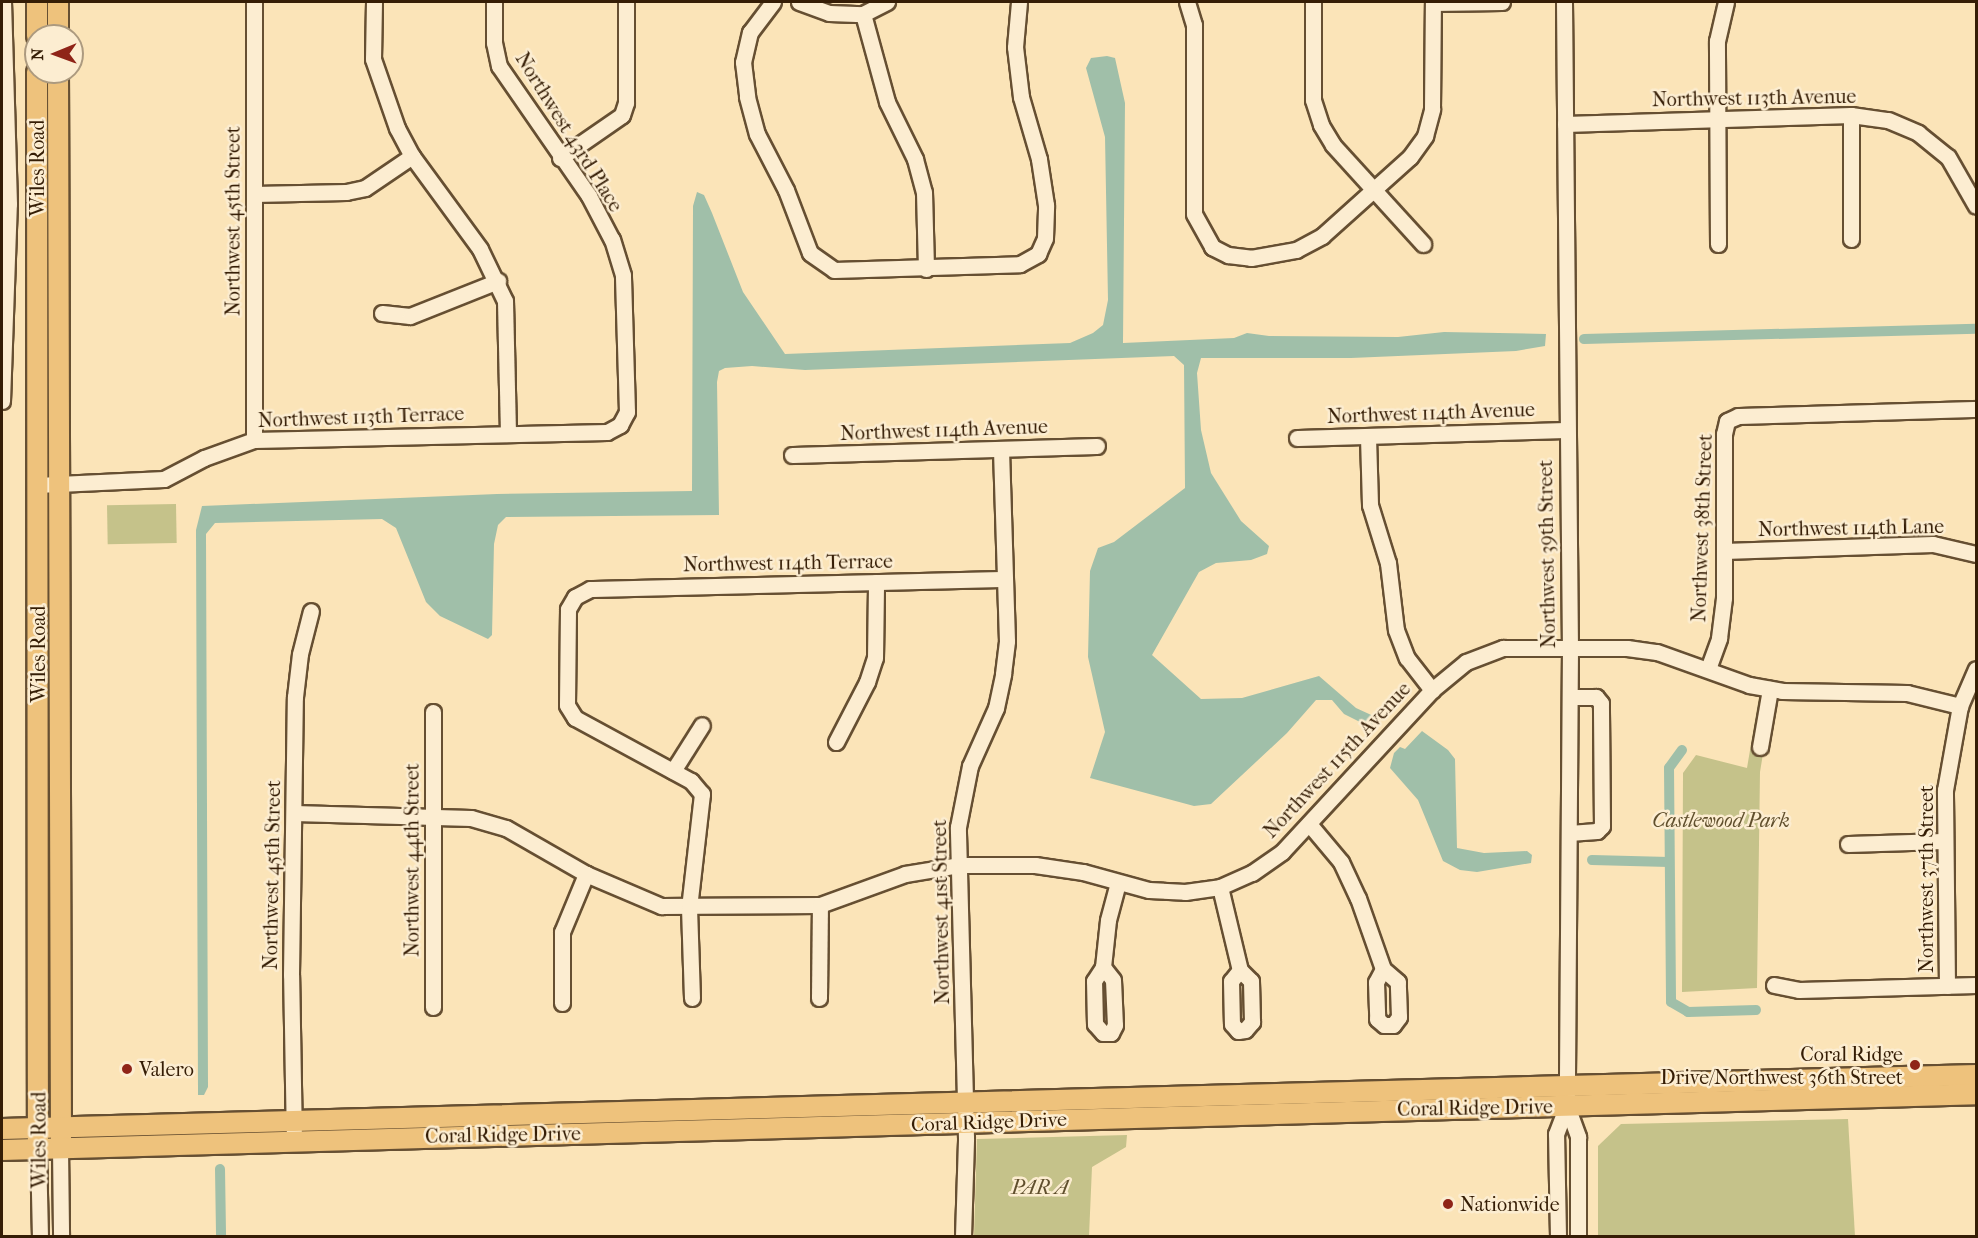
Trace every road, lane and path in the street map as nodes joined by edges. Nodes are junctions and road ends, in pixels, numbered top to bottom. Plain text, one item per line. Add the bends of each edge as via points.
1 (3, 2) edge
2 (37, 2) edge
3 (58, 2) edge
4 (254, 2) edge
5 (374, 2) edge
6 (494, 2) edge
7 (626, 2) edge
8 (773, 2) edge
9 (799, 2) edge
10 (887, 2) edge
11 (1018, 2) edge
12 (1026, 2) edge
13 (1187, 2) edge
14 (1312, 2) edge
15 (1432, 2) edge
16 (1502, 2) edge
17 (1564, 2) edge
18 (1726, 2) edge
19 (863, 14) junction
20 (37, 24) edge
21 (58, 24) edge
22 (37, 84) edge
23 (58, 84) edge
24 (1851, 115) junction
25 (1718, 119) junction
26 (1565, 124) junction
27 (412, 156) junction
28 (560, 158) junction
29 (1374, 189) junction
30 (254, 194) junction
31 (1977, 206) edge
32 (1851, 239) dead end
33 (1423, 244) dead end
34 (1718, 244) dead end
35 (926, 268) junction
36 (498, 281) junction
37 (382, 313) dead end
38 (2, 401) edge
39 (1977, 409) edge
40 (621, 426) joint
41 (1566, 430) junction
42 (508, 434) junction
43 (1368, 436) junction
44 (1298, 438) dead end
45 (254, 440) junction
46 (1097, 446) dead end
47 (1001, 450) junction
48 (792, 455) dead end
49 (38, 485) junction
50 (59, 485) junction
51 (1724, 550) junction
52 (1977, 554) edge
53 (1004, 579) junction
54 (876, 582) junction
55 (311, 611) dead end
56 (1570, 647) junction
57 (1708, 669) junction
58 (1977, 669) edge
59 (1770, 688) junction
60 (1432, 690) junction
61 (1570, 697) junction
62 (1960, 706) junction
63 (433, 712) dead end
64 (702, 725) dead end
65 (836, 742) dead end
66 (1760, 747) dead end
67 (674, 771) junction
68 (294, 813) junction
69 (432, 816) junction
70 (1310, 825) junction
71 (1569, 833) junction
72 (1944, 841) junction
73 (1848, 844) dead end
74 (960, 865) junction
75 (586, 874) junction
76 (1118, 883) junction
77 (1220, 887) junction
78 (820, 905) junction
79 (689, 908) junction
80 (1103, 967) dead end
81 (1383, 969) dead end
82 (1240, 970) dead end
83 (1774, 985) dead end
84 (1977, 985) edge
85 (1947, 986) junction
86 (692, 998) dead end
87 (819, 998) dead end
88 (562, 1003) dead end
89 (433, 1007) dead end
90 (1977, 1075) edge
91 (1900, 1077) junction
92 (1977, 1095) edge
93 (1567, 1096) junction
94 (1864, 1099) junction
95 (966, 1113) junction
96 (38, 1128) junction
97 (61, 1128) junction
98 (2, 1129) edge
99 (294, 1131) junction
100 (60, 1148) junction
101 (38, 1149) junction
102 (2, 1150) edge
103 (40, 1236) edge
104 (61, 1236) edge
105 (963, 1236) edge
106 (1558, 1236) edge
107 (1578, 1236) edge

1 - 38 street via 9,204
2 - 20 main road
3 - 21 main road
4 - 30 street, Northwest 45th Street
5 - 27 street via 373,59 383,96
6 - 28 street, Northwest 43rd Place via 494,43 499,66
7 - 28 street via 626,103 622,115
8 - 35 street via 750,32 743,62 747,97 757,134 786,190 810,253 820,264 834,270
9 - 19 street via 830,13
10 - 19 street
11 - 12 street
11 - 35 street via 1015,46 1021,98 1039,159 1046,205 1045,238 1038,255 1020,264
13 - 29 street via 1194,25 1194,214 1212,247 1228,255 1251,258 1296,250 1322,236
14 - 29 street via 1313,100 1333,145
15 - 16 street
15 - 29 street via 1432,109 1425,136
17 - 26 street, Northwest 39th Street
18 - 25 street via 1717,41
19 - 35 street via 887,102 915,159 924,192
22 - 49 main road, Wiles Road
23 - 50 main road, Wiles Road
24 - 25 street, Northwest 113th Avenue
24 - 31 street, Northwest 113th Avenue via 1888,120 1918,133 1948,156
24 - 32 street
25 - 26 street, Northwest 113th Avenue
25 - 34 street
26 - 41 street, Northwest 39th Street
27 - 30 street via 365,188
27 - 36 street via 480,249
28 - 40 street, Northwest 43rd Place via 612,240 623,275 627,412
29 - 33 street
30 - 45 street, Northwest 45th Street
36 - 37 street via 410,316
36 - 42 street via 508,324
39 - 51 street, Northwest 38th Street via 1738,416 1727,421
40 - 42 street, Northwest 113th Terrace via 607,432
41 - 43 street, Northwest 114th Avenue
41 - 56 street, Northwest 39th Street
42 - 45 street, Northwest 113th Terrace
43 - 44 street, Northwest 114th Avenue
43 - 60 street via 1370,505 1388,563 1396,630 1407,658
45 - 50 street, Northwest 113th Terrace via 204,458 164,479
46 - 47 street, Northwest 114th Avenue
47 - 48 street, Northwest 114th Avenue
47 - 53 street, Northwest 41st Street
49 - 50 street, Northwest 113th Terrace
49 - 96 main road, Wiles Road
50 - 97 main road, Wiles Road
51 - 52 street, Northwest 114th Lane via 1933,544
51 - 57 street, Northwest 38th Street via 1719,638
53 - 54 street, Northwest 114th Terrace
53 - 74 street, Northwest 41st Street via 1007,641 1003,674 996,708 970,766 963,797 958,827
54 - 65 street via 875,658
54 - 67 street, Northwest 114th Terrace via 590,589 575,597 568,609 567,705 575,718
55 - 68 street, Northwest 45th Street via 295,697
56 - 57 street, Northwest 115th Avenue via 1627,648
56 - 60 street, Northwest 115th Avenue via 1503,648 1466,662
56 - 61 street, Northwest 39th Street
57 - 59 street, Northwest 115th Avenue
58 - 62 street, Northwest 37th Street
59 - 62 street, Northwest 115th Avenue via 1907,693
59 - 66 street
60 - 70 street, Northwest 115th Avenue
61 - 71 street, Northwest 39th Street
61 - 71 street via 1596,697 1601,703 1602,826 1598,831
62 - 72 street, Northwest 37th Street via 1944,790
63 - 69 street, Northwest 44th Street
64 - 67 street
67 - 79 street via 691,780 702,794
68 - 69 street, Northwest 115th Avenue
68 - 99 street, Northwest 45th Street
69 - 75 street, Northwest 115th Avenue via 471,818 506,828
69 - 89 street, Northwest 44th Street
70 - 77 street, Northwest 115th Avenue via 1282,852 1251,873
70 - 81 street via 1341,862
71 - 93 street, Northwest 39th Street
72 - 73 street
72 - 85 street, Northwest 37th Street
74 - 76 street, Northwest 115th Avenue via 1035,865 1083,872
74 - 78 street, Northwest 115th Avenue via 905,874
74 - 95 street, Northwest 41st Street
75 - 79 street, Northwest 115th Avenue via 661,906
75 - 88 street via 562,932
76 - 77 street, Northwest 115th Avenue via 1185,892
76 - 80 street via 1108,920
77 - 82 street
78 - 79 street, Northwest 115th Avenue
78 - 87 street
79 - 86 street
83 - 85 street via 1799,990
84 - 85 street
90 - 91 main road, Coral Ridge Drive
91 - 93 main road, Coral Ridge Drive
91 - 94 main road via 1877,1087
92 - 94 main road, Coral Ridge Drive
93 - 94 main road, Coral Ridge Drive
93 - 95 main road, Coral Ridge Drive
93 - 106 street, Northwest 39th Street via 1556,1134
93 - 107 street, Northwest 39th Street via 1578,1137
95 - 99 main road, Coral Ridge Drive
95 - 105 street, Northwest 41st Street
96 - 97 main road, Coral Ridge Drive
96 - 98 main road, Coral Ridge Drive
96 - 101 main road, Wiles Road
97 - 99 main road, Coral Ridge Drive
97 - 100 main road, Wiles Road
99 - 100 main road, Coral Ridge Drive
100 - 101 main road, Coral Ridge Drive
100 - 104 street, Wiles Road
101 - 102 main road, Coral Ridge Drive
101 - 103 street, Wiles Road

